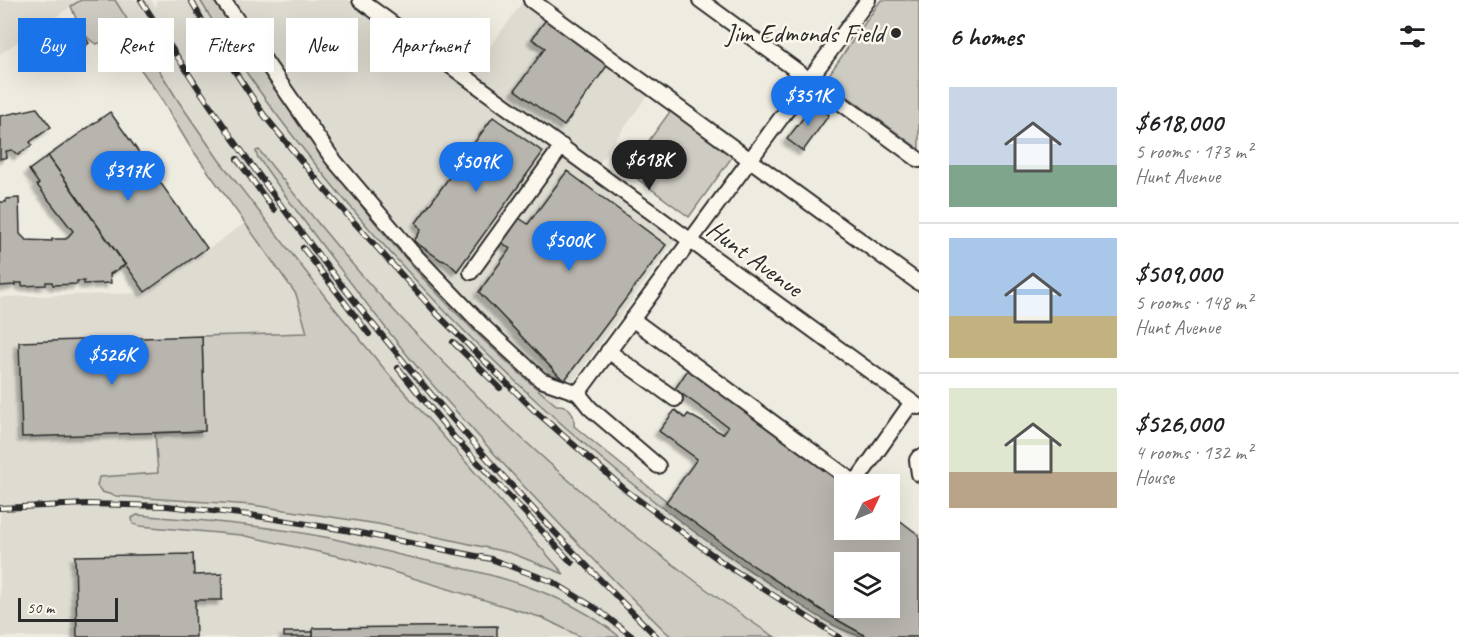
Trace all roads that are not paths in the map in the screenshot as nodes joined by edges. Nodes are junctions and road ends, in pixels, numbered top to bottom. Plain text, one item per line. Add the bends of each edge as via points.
1 (222, 0) edge
2 (360, 0) edge
3 (531, 0) edge
4 (700, 0) edge
5 (868, 0) edge
6 (809, 80) junction
7 (561, 146) junction
8 (919, 160) edge
9 (750, 161) junction
10 (690, 240) junction
11 (471, 272) dead end
12 (919, 283) edge
13 (632, 319) junction
14 (608, 351) junction
15 (578, 393) junction
16 (675, 399) dead end
17 (916, 405) edge
18 (919, 457) edge
19 (658, 466) dead end
20 (919, 474) edge

1 - 15 street via 332,158 411,251 541,380
2 - 7 street, Hunt Avenue
3 - 9 street
4 - 6 street
5 - 6 street
6 - 8 street
6 - 9 street
7 - 10 street, Hunt Avenue
7 - 11 street
9 - 10 street
9 - 12 street
10 - 13 street
10 - 17 street, Hunt Avenue
13 - 14 street
13 - 17 street via 855,483
14 - 15 street
14 - 16 street
15 - 19 street
18 - 20 street

